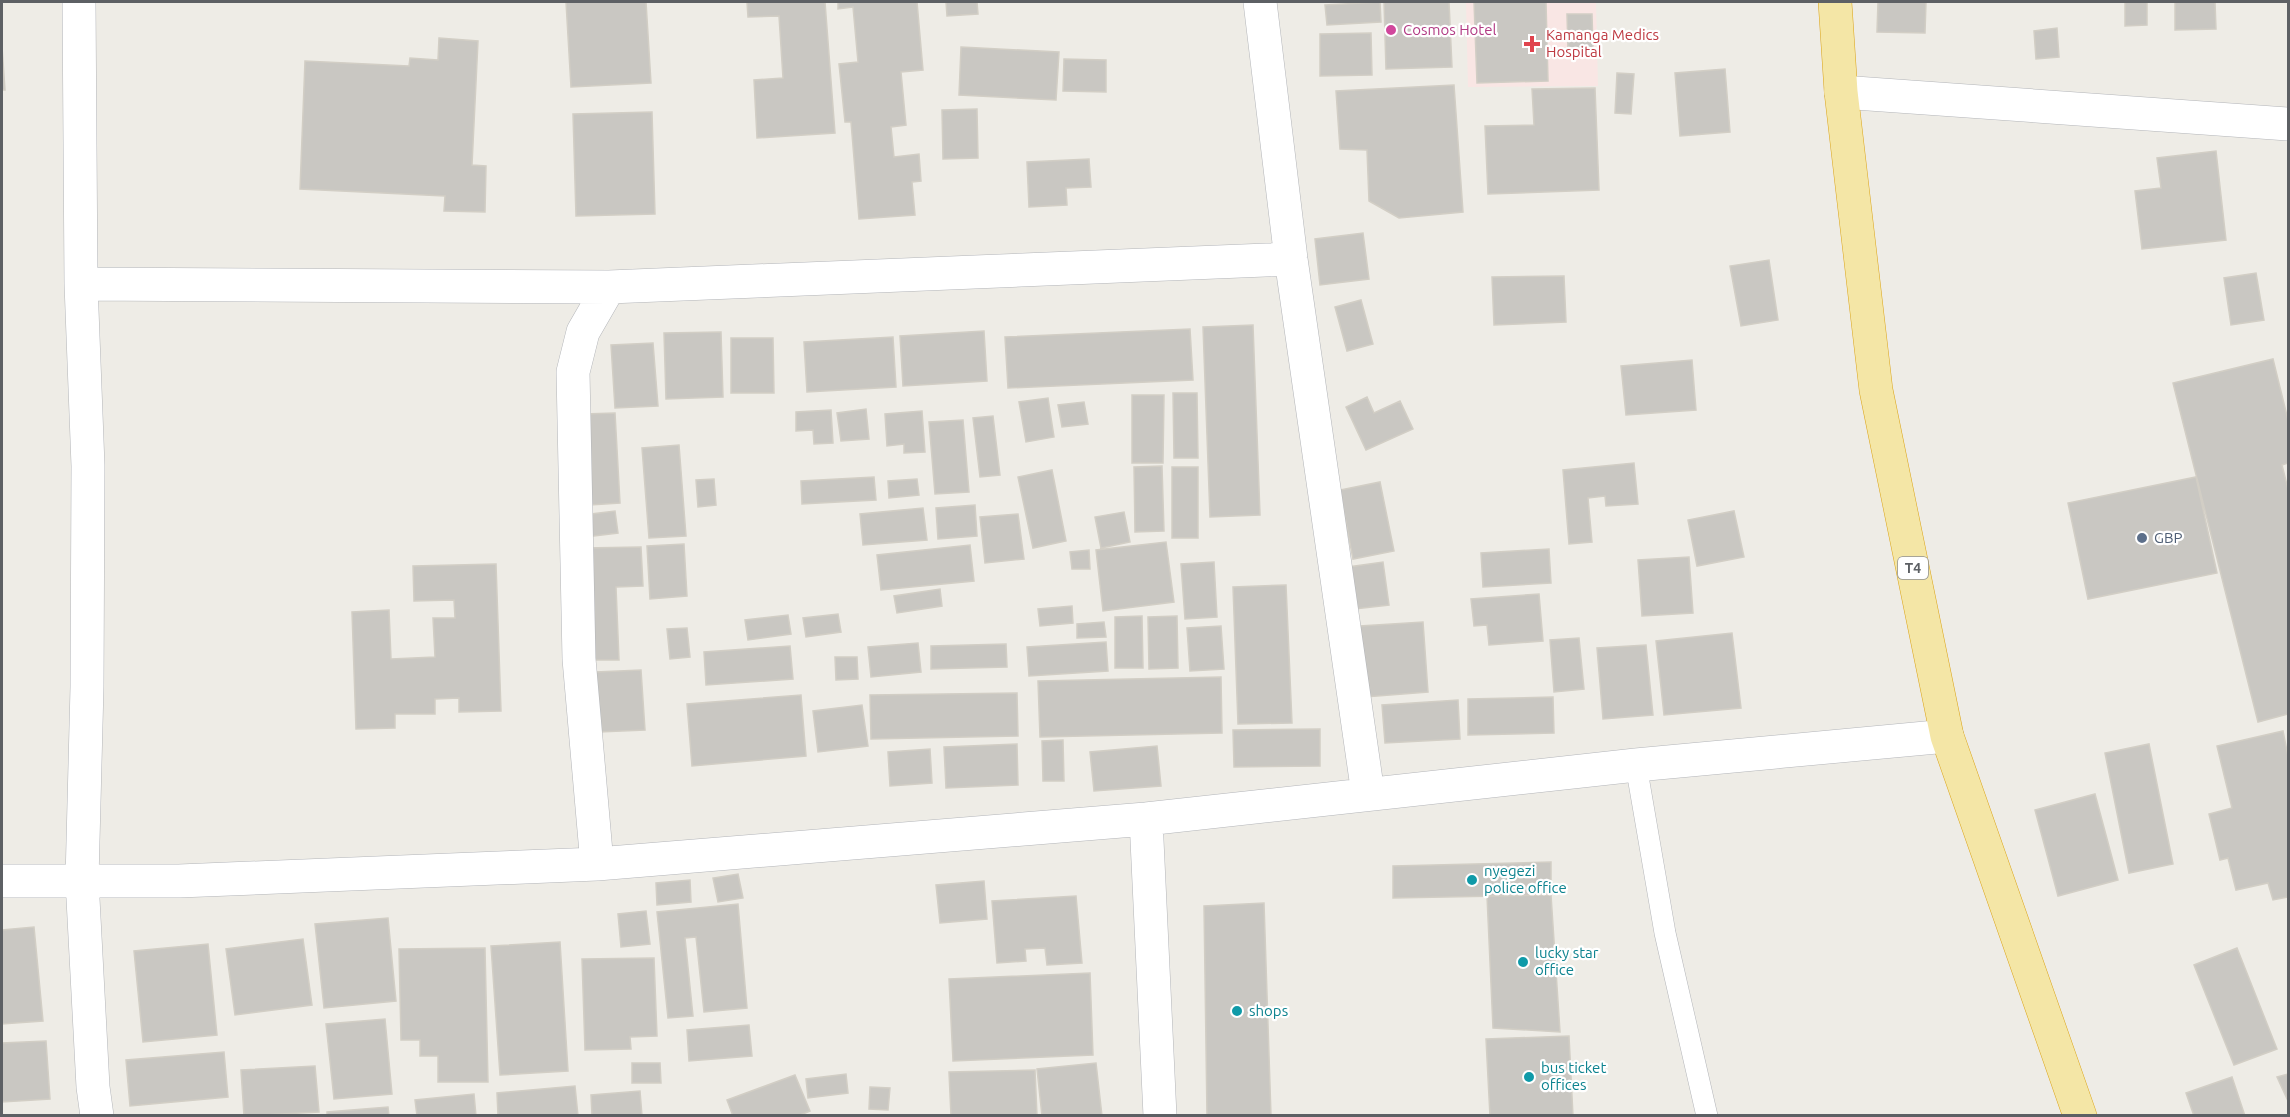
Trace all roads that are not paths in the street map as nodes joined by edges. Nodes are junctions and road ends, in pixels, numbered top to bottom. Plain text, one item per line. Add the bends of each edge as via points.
1 (79, 2) edge
2 (1260, 2) edge
3 (1835, 2) edge
4 (1841, 92) junction
5 (2289, 124) edge
6 (1291, 260) junction
7 (81, 284) junction
8 (609, 287) junction
9 (1947, 736) junction
10 (1636, 765) junction
11 (1368, 794) junction
12 (1146, 819) junction
13 (597, 864) junction
14 (82, 880) junction
15 (2, 881) edge
16 (97, 1116) edge
17 (1160, 1116) edge
18 (1707, 1116) edge
19 (2080, 1116) edge

1 - 7 street
2 - 6 street
3 - 4 highway, T4
4 - 5 street
4 - 9 highway, T4 via 1876,390
6 - 8 street
6 - 11 street
7 - 8 street
7 - 14 street via 88,466
8 - 13 street via 583,332 573,372 579,659
9 - 10 street
9 - 19 highway, T4
10 - 11 street
10 - 18 lane via 1665,933
11 - 12 street
12 - 13 street
12 - 17 street
13 - 14 street via 179,881
14 - 15 street
14 - 16 street

